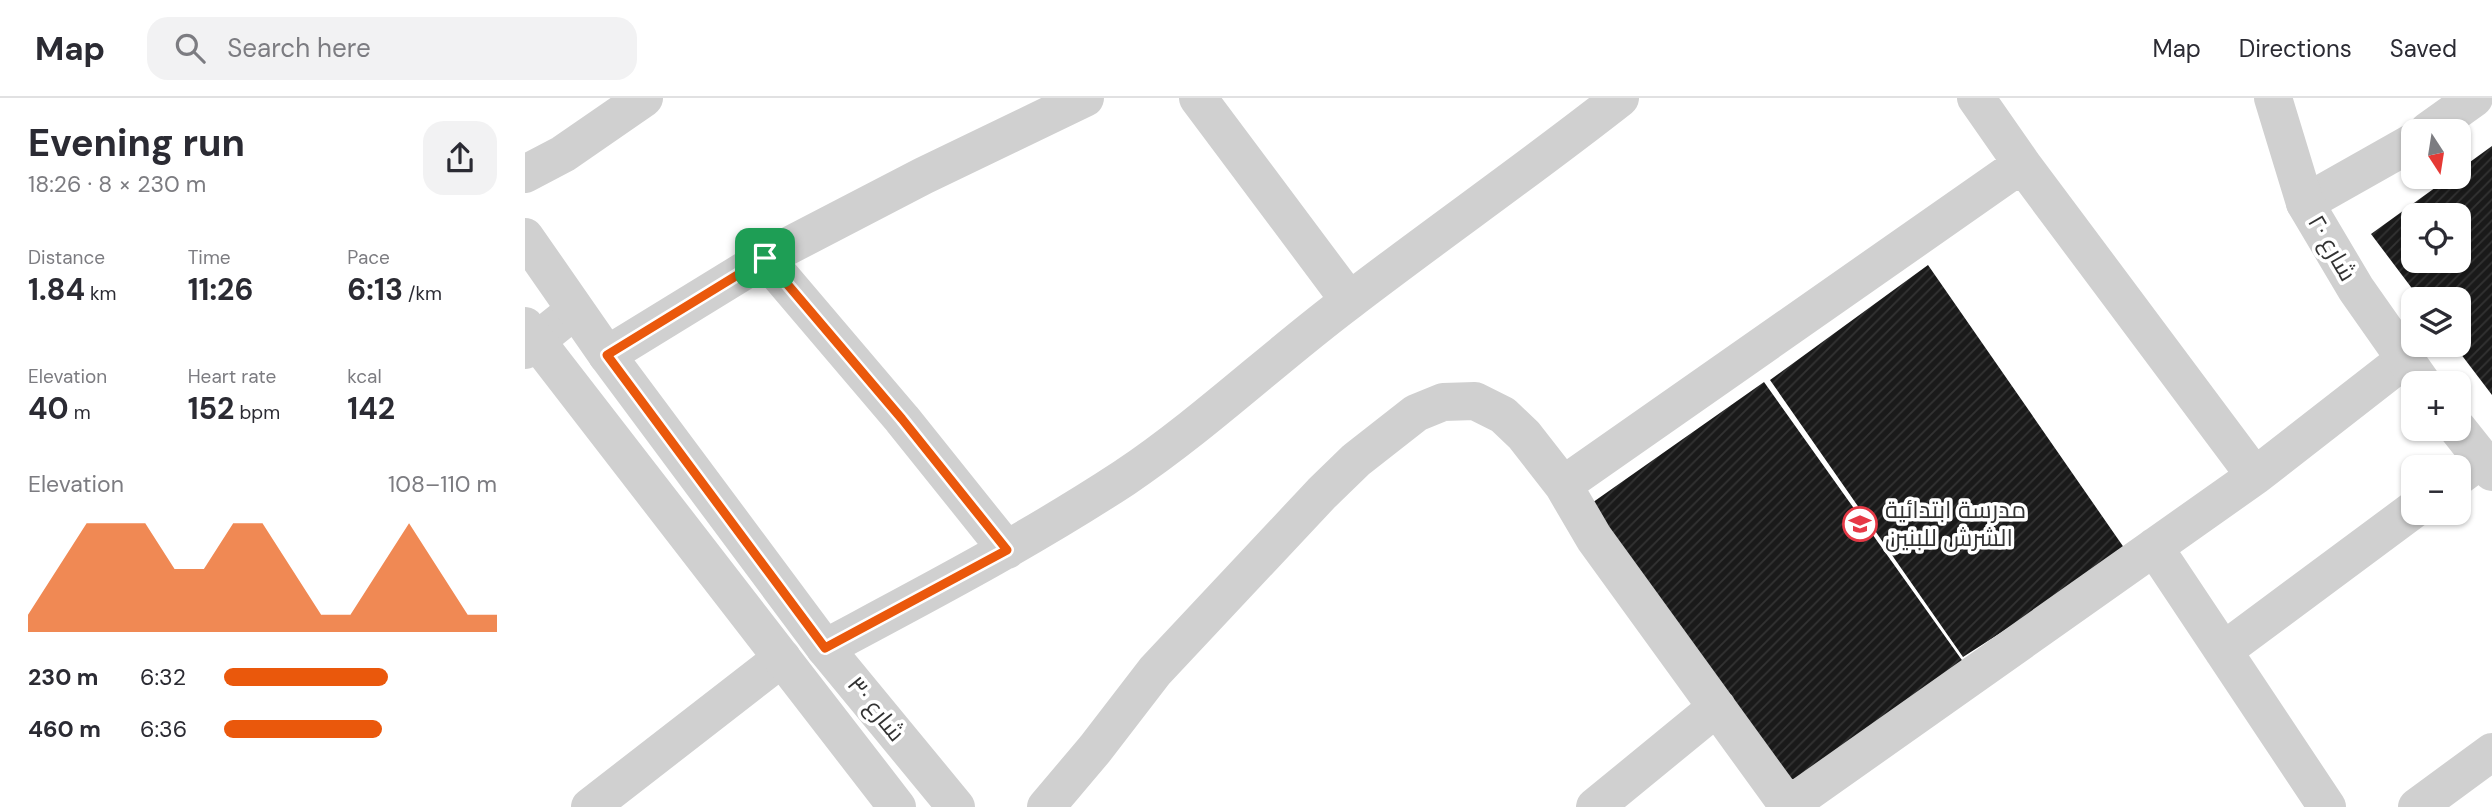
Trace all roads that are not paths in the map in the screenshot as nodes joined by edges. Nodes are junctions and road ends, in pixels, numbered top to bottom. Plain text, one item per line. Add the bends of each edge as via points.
1 (644, 98) edge
2 (1085, 98) edge
3 (1198, 98) edge
4 (1620, 98) edge
5 (1976, 98) edge
6 (2273, 98) edge
7 (2474, 98) edge
8 (2445, 119) edge
9 (2401, 149) edge
10 (2022, 164) junction
11 (525, 174) edge
12 (2305, 204) junction
13 (525, 237) edge
14 (765, 258) junction
15 (1349, 300) junction
16 (575, 310) junction
17 (528, 339) edge
18 (607, 355) junction
19 (2413, 371) edge
20 (2401, 379) edge
21 (2464, 441) edge
22 (2478, 469) edge
23 (2255, 476) junction
24 (1563, 485) junction
25 (2401, 519) edge
26 (2154, 547) junction
27 (1007, 550) junction
28 (825, 648) junction
29 (2223, 651) junction
30 (782, 658) junction
31 (1717, 707) junction
32 (2492, 752) edge
33 (1789, 806) edge
34 (590, 807) edge
35 (897, 807) edge
36 (956, 807) edge
37 (1046, 807) edge
38 (1595, 807) edge
39 (2327, 807) edge
40 (2417, 807) edge

1 - 11 street via 563,154
2 - 14 street
3 - 15 street
4 - 15 street via 1532,168
5 - 10 street
6 - 12 street, شارع ٢٠
7 - 8 street
9 - 12 street
10 - 23 street
10 - 24 street
12 - 19 street, شارع ٢٠
13 - 16 street, شارع ٣٠
14 - 18 street
14 - 27 street
15 - 27 street via 1126,477
16 - 17 street
16 - 18 street, شارع ٣٠
17 - 30 street, شارع ٣٠
18 - 28 street, شارع ٣٠
20 - 23 street
21 - 22 street
23 - 26 street
24 - 31 street via 1594,538
24 - 37 street via 1524,435 1503,415 1475,401 1443,402 1416,413 1356,460 1155,671
25 - 29 street
26 - 29 street
26 - 33 street
27 - 28 street
28 - 36 street, شارع ٣٠
29 - 39 street
30 - 34 street
30 - 35 street, شارع ٣٠
31 - 33 street
31 - 38 street
32 - 40 street

